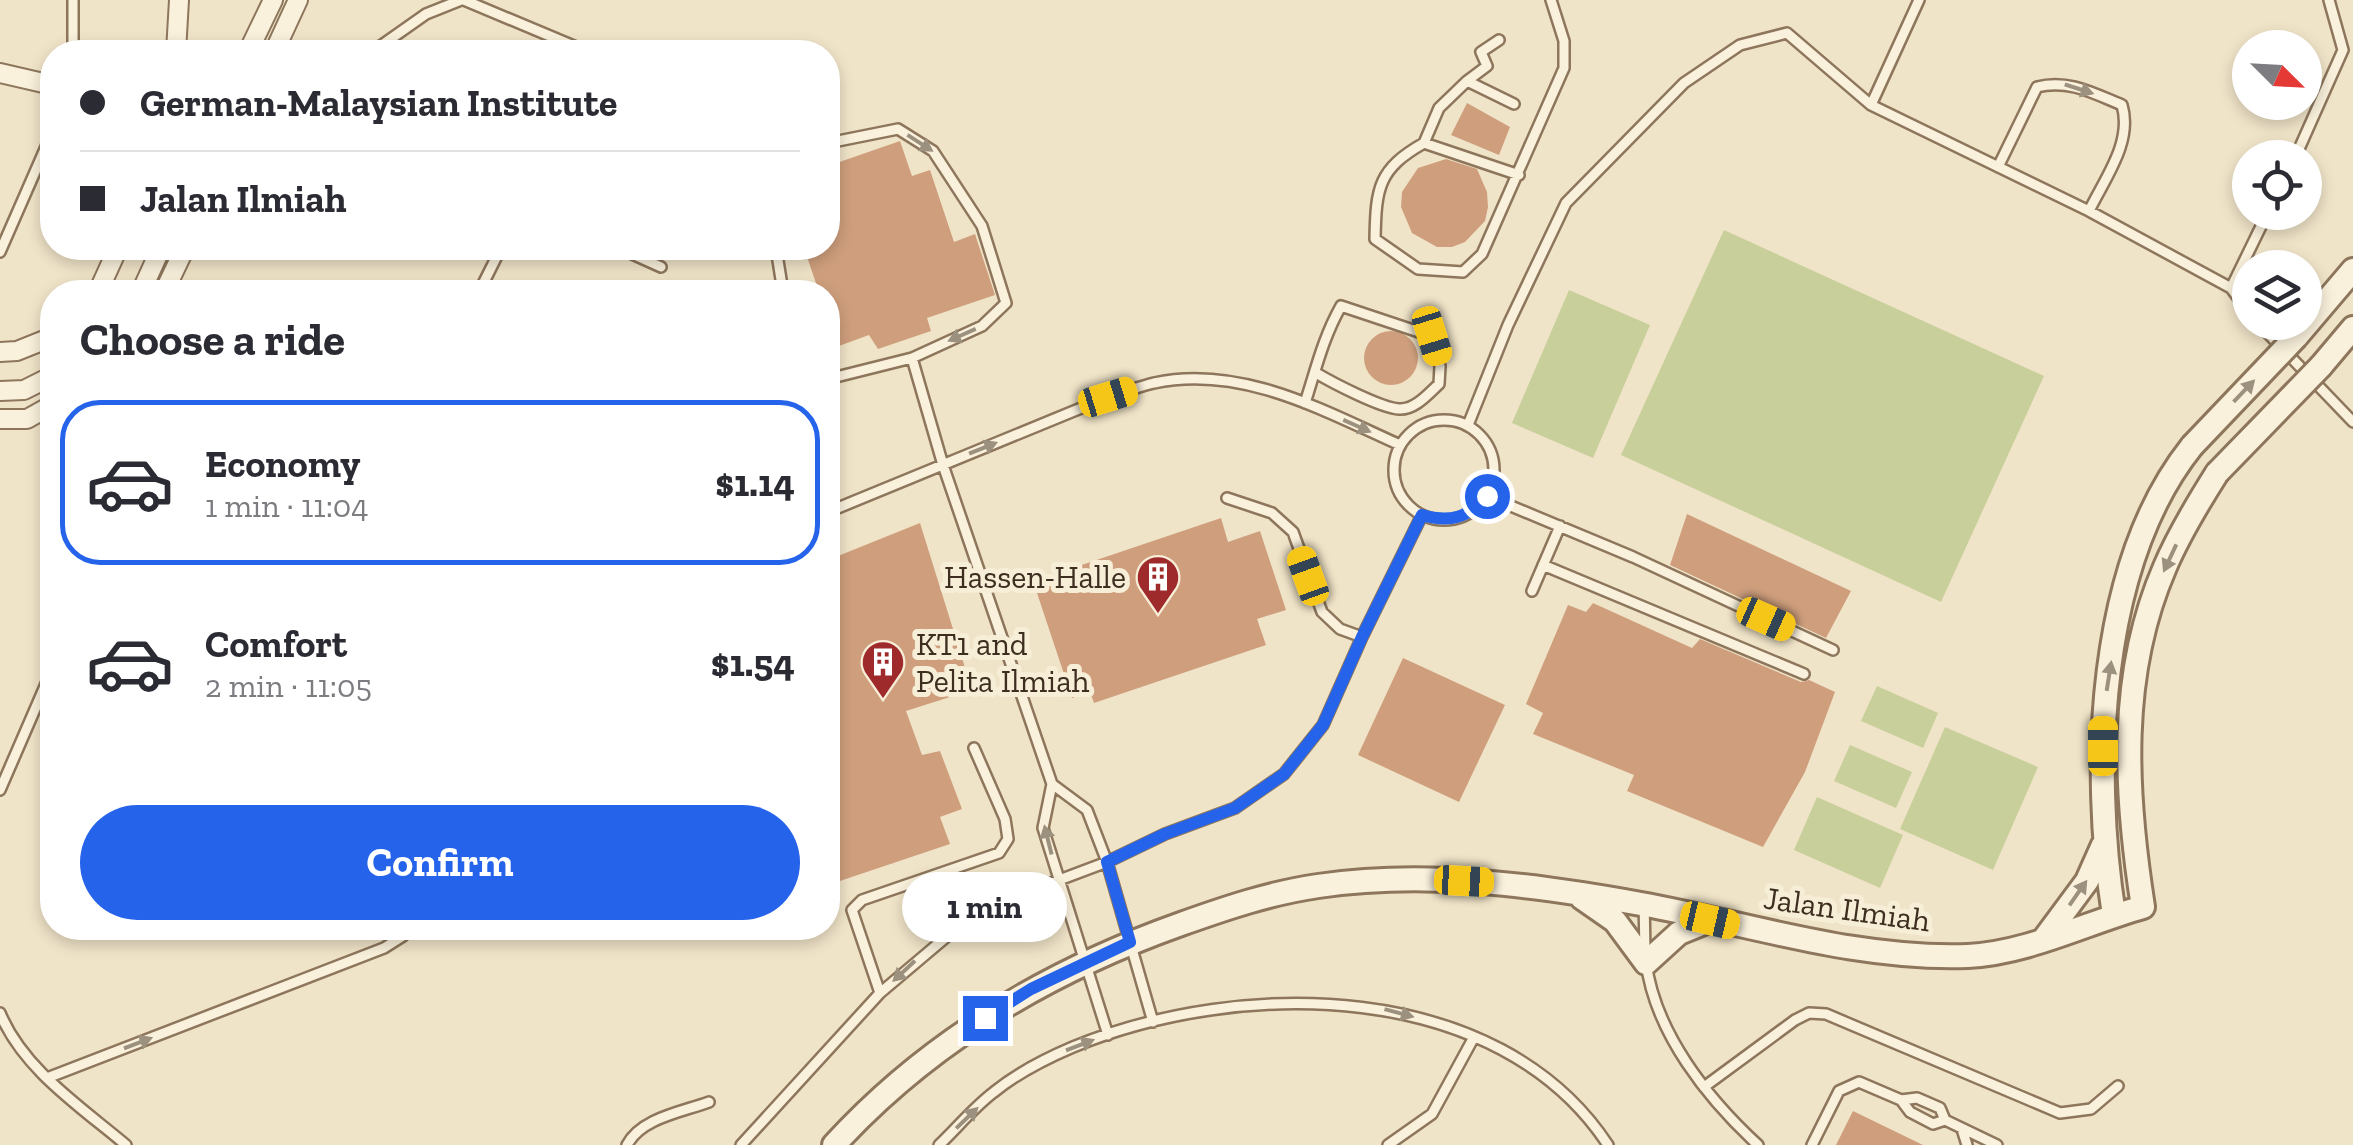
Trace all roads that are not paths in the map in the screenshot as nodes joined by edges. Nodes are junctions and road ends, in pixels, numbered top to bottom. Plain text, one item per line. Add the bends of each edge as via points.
1 (74, 0) edge
2 (179, 0) edge
3 (273, 0) edge
4 (298, 0) edge
5 (463, 0) edge
6 (1551, 0) edge
7 (1919, 0) edge
8 (2329, 0) edge
9 (72, 40) edge
10 (177, 40) edge
11 (254, 40) edge
12 (280, 40) edge
13 (389, 40) edge
14 (559, 40) edge
15 (1500, 40) dead end
16 (0, 74) edge
17 (1467, 81) junction
18 (40, 82) edge
19 (1514, 104) dead end
20 (1870, 105) junction
21 (2303, 140) edge
22 (840, 141) edge
23 (1424, 143) junction
24 (40, 160) edge
25 (1998, 167) junction
26 (1518, 175) junction
27 (2089, 211) junction
28 (2259, 230) edge
29 (0, 252) edge
30 (646, 260) edge
31 (661, 267) dead end
32 (2353, 270) edge
33 (2231, 288) joint
34 (2353, 328) edge
35 (2275, 340) edge
36 (40, 342) edge
37 (0, 352) edge
38 (912, 358) junction
39 (1316, 373) junction
40 (840, 376) edge
41 (40, 382) edge
42 (0, 391) edge
43 (1304, 402) junction
44 (40, 412) edge
45 (0, 419) edge
46 (2353, 422) edge
47 (1468, 425) junction
48 (1400, 446) junction
49 (943, 464) junction
50 (1487, 496) junction
51 (1227, 498) dead end
52 (840, 507) edge
53 (1422, 515) junction
54 (1560, 526) junction
55 (1543, 565) junction
56 (1532, 591) dead end
57 (1362, 637) junction
58 (1833, 650) dead end
59 (1804, 674) dead end
60 (40, 698) edge
61 (974, 748) dead end
62 (1052, 784) junction
63 (0, 790) edge
64 (2104, 844) junction
65 (1107, 862) junction
66 (1060, 880) junction
67 (1575, 893) junction
68 (1644, 905) junction
69 (2114, 914) junction
70 (1710, 920) junction
71 (396, 940) edge
72 (2044, 940) junction
73 (1130, 942) junction
74 (1084, 962) junction
75 (1646, 963) junction
76 (880, 993) junction
77 (0, 1014) edge
78 (1153, 1022) junction
79 (1108, 1035) junction
80 (1474, 1037) junction
81 (47, 1078) junction
82 (2118, 1086) dead end
83 (1704, 1088) junction
84 (1901, 1100) junction
85 (710, 1102) dead end
86 (1944, 1120) junction
87 (1962, 1129) junction
88 (126, 1145) edge
89 (627, 1145) edge
90 (741, 1145) edge
91 (834, 1145) edge
92 (939, 1145) edge
93 (1388, 1145) edge
94 (1608, 1145) edge
95 (1758, 1145) edge
96 (1812, 1145) edge
97 (1967, 1145) edge
98 (1998, 1145) edge

1 - 9 lane
2 - 10 street
3 - 11 street
4 - 12 street
5 - 13 lane via 426,14
5 - 14 lane
6 - 26 lane via 1564,41 1564,68
7 - 20 lane
8 - 21 lane via 2342,50
15 - 17 lane via 1481,52 1487,66
16 - 18 street
17 - 19 lane
17 - 23 lane via 1439,108
20 - 25 lane
20 - 47 lane via 1787,33 1740,44 1684,84 1566,203
22 -> 38 lane via 898,129 934,151 982,226 1006,302 982,326
23 - 26 lane
23 - 26 lane via 1396,159 1376,195 1375,239 1418,269 1463,272 1482,254
24 - 29 lane
25 - 27 lane
25 -> 27 lane via 2037,86 2076,86 2122,105 2124,141
27 - 33 lane
28 - 33 lane
30 - 31 lane
64 -> 32 street, bridge via 2103,715 2124,592 2162,494 2192,446
34 -> 69 street, Jalan Ilmiah, bridge via 2217,473 2165,566 2132,679 2129,790 2142,907
35 - 46 lane
36 - 37 street
38 - 40 lane
38 - 49 lane
39 - 39 lane via 1317,356 1341,306 1432,336 1440,366 1439,384 1400,410
39 - 43 lane
41 - 42 street
43 -> 48 lane
49 -> 43 lane via 1156,382 1239,384
44 - 45 street
47 - 48 lane via 1422,424
47 - 50 lane via 1490,448
48 - 53 lane via 1394,477 1409,506
49 - 52 lane
49 - 62 lane
50 - 53 lane via 1458,518
50 - 54 lane
51 - 57 lane via 1272,512 1292,532 1322,612
53 - 57 lane
54 - 55 lane
54 - 58 lane
55 - 56 lane
55 - 59 lane
57 - 65 lane via 1323,725 1284,774 1235,808
60 - 63 lane
61 - 76 lane via 1008,838 999,853 862,900 852,910
62 - 65 lane via 1087,810
66 -> 62 lane via 1043,828
64 - 69 street
72 -> 64 street via 2087,881
65 - 66 lane
65 - 73 lane
66 - 74 lane
66 -> 76 lane via 976,910
67 - 68 street, Jalan Ilmiah
67 - 73 street, Jalan Ilmiah via 1424,879 1319,886 1250,900
67 - 75 street via 1616,921
68 - 70 street, Jalan Ilmiah
68 - 75 lane
69 - 72 street, Jalan Ilmiah
70 - 72 street, Jalan Ilmiah via 1887,954 1971,956
70 - 75 street via 1679,933
81 -> 71 lane
73 - 74 street, Jalan Ilmiah
73 - 78 lane
74 - 79 lane
74 - 91 street, Jalan Ilmiah via 963,1032 904,1077
75 - 83 lane via 1669,1032
76 - 90 lane
77 - 81 lane
78 - 79 lane
78 -> 80 lane via 1280,1002 1378,1008
92 -> 79 lane via 994,1091 1070,1048
80 - 93 lane via 1432,1114
80 - 94 lane via 1524,1061 1572,1101
81 - 88 lane
82 - 83 lane via 2091,1110 2060,1113 1826,1014 1809,1013
83 - 95 lane
84 - 86 lane via 1933,1124
84 - 86 lane via 1917,1098 1940,1108
84 - 96 lane via 1858,1082 1838,1092
85 - 89 lane via 652,1122
86 - 87 lane
87 - 97 lane
87 - 98 lane

